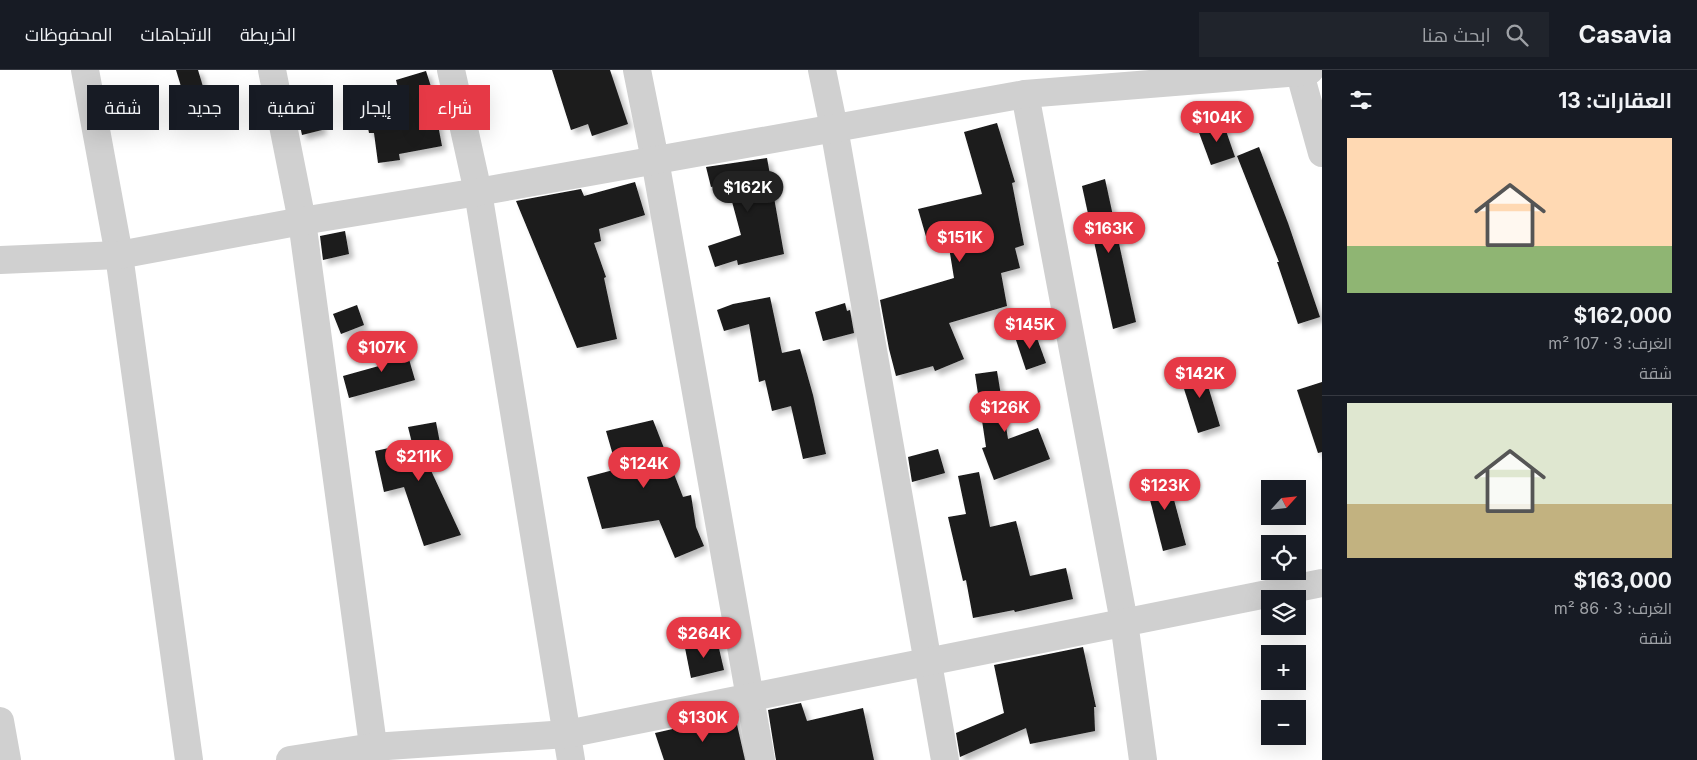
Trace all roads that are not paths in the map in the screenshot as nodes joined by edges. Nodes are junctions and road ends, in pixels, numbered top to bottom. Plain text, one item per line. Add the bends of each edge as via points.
1 (85, 70) edge
2 (272, 70) edge
3 (451, 70) edge
4 (637, 70) edge
5 (822, 70) edge
6 (1303, 71) edge
7 (1057, 80) edge
8 (1025, 94) junction
9 (834, 128) junction
10 (1322, 153) edge
11 (655, 160) junction
12 (478, 192) junction
13 (302, 221) junction
14 (118, 255) junction
15 (0, 260) edge
16 (1322, 582) edge
17 (1124, 622) junction
18 (927, 661) junction
19 (750, 697) junction
20 (0, 721) edge
21 (569, 747) edge
22 (374, 754) edge
23 (7, 760) edge
24 (189, 760) edge
25 (290, 760) edge
26 (760, 760) edge
27 (945, 760) edge
28 (1144, 760) edge

1 - 14 street
2 - 13 street
3 - 12 street
4 - 11 street
5 - 9 street
6 - 7 street
6 - 10 street
7 - 8 street
8 - 9 street
8 - 17 street
9 - 11 street
9 - 18 street
11 - 12 street
11 - 19 street
12 - 13 street
12 - 21 street
13 - 14 street
13 - 22 street
14 - 15 street
14 - 24 street
16 - 17 street
17 - 18 street
17 - 28 street
18 - 19 street
18 - 27 street
19 - 21 street
19 - 26 street
20 - 23 street
21 - 22 street
22 - 25 street

